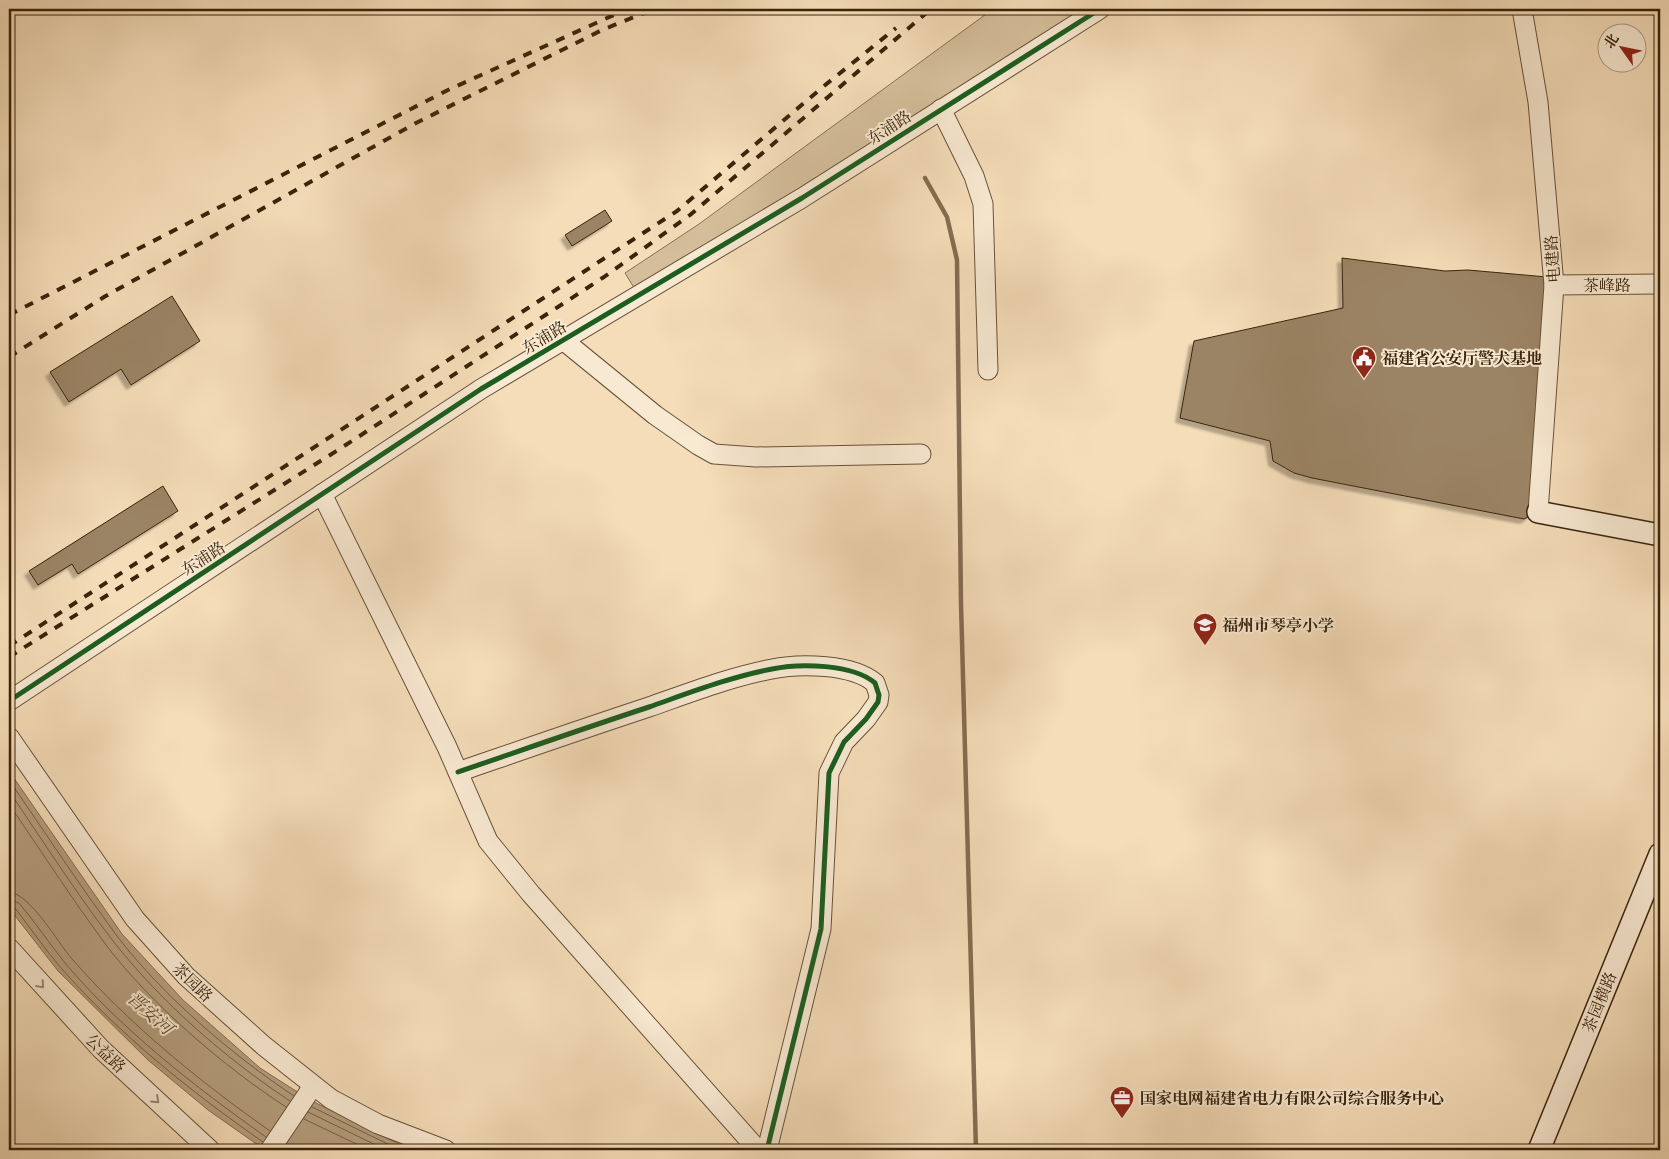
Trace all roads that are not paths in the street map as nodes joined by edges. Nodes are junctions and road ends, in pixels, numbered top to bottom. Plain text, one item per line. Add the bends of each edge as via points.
1 (1100, 9) edge
2 (1522, 9) edge
3 (941, 109) junction
4 (1660, 284) edge
5 (1554, 285) junction
6 (563, 340) junction
7 (988, 370) dead end
8 (921, 454) dead end
9 (322, 494) junction
10 (1538, 512) joint
11 (1660, 535) edge
12 (9, 700) edge
13 (9, 736) edge
14 (458, 772) junction
15 (1660, 854) edge
16 (9, 948) edge
17 (313, 1086) junction
18 (210, 1150) edge
19 (270, 1150) edge
20 (446, 1150) edge
21 (758, 1150) edge
22 (767, 1150) edge
23 (1539, 1150) edge

1 - 3 street, 东浦路
2 - 5 street, 电建路 via 1538,102
3 - 6 street, 东浦路 via 781,211
3 - 7 street via 974,176 983,204
4 - 5 street, 茶峰路
5 - 10 street, 电建路
6 - 8 street via 655,416 714,454 756,457
6 - 9 street, 东浦路
9 - 12 street, 东浦路
9 - 14 street
10 - 11 main road
13 - 17 street, 茶园路 via 130,913 153,941 239,1025
14 - 21 street via 483,831 497,853
14 - 22 street via 722,682 773,668 829,668 855,672 875,683 878,702 844,742 829,773 821,930
15 - 23 main road, 茶园横路
16 -> 18 street, 公益路 via 90,1038
17 - 19 street
17 - 20 street, 茶园路 via 378,1124

